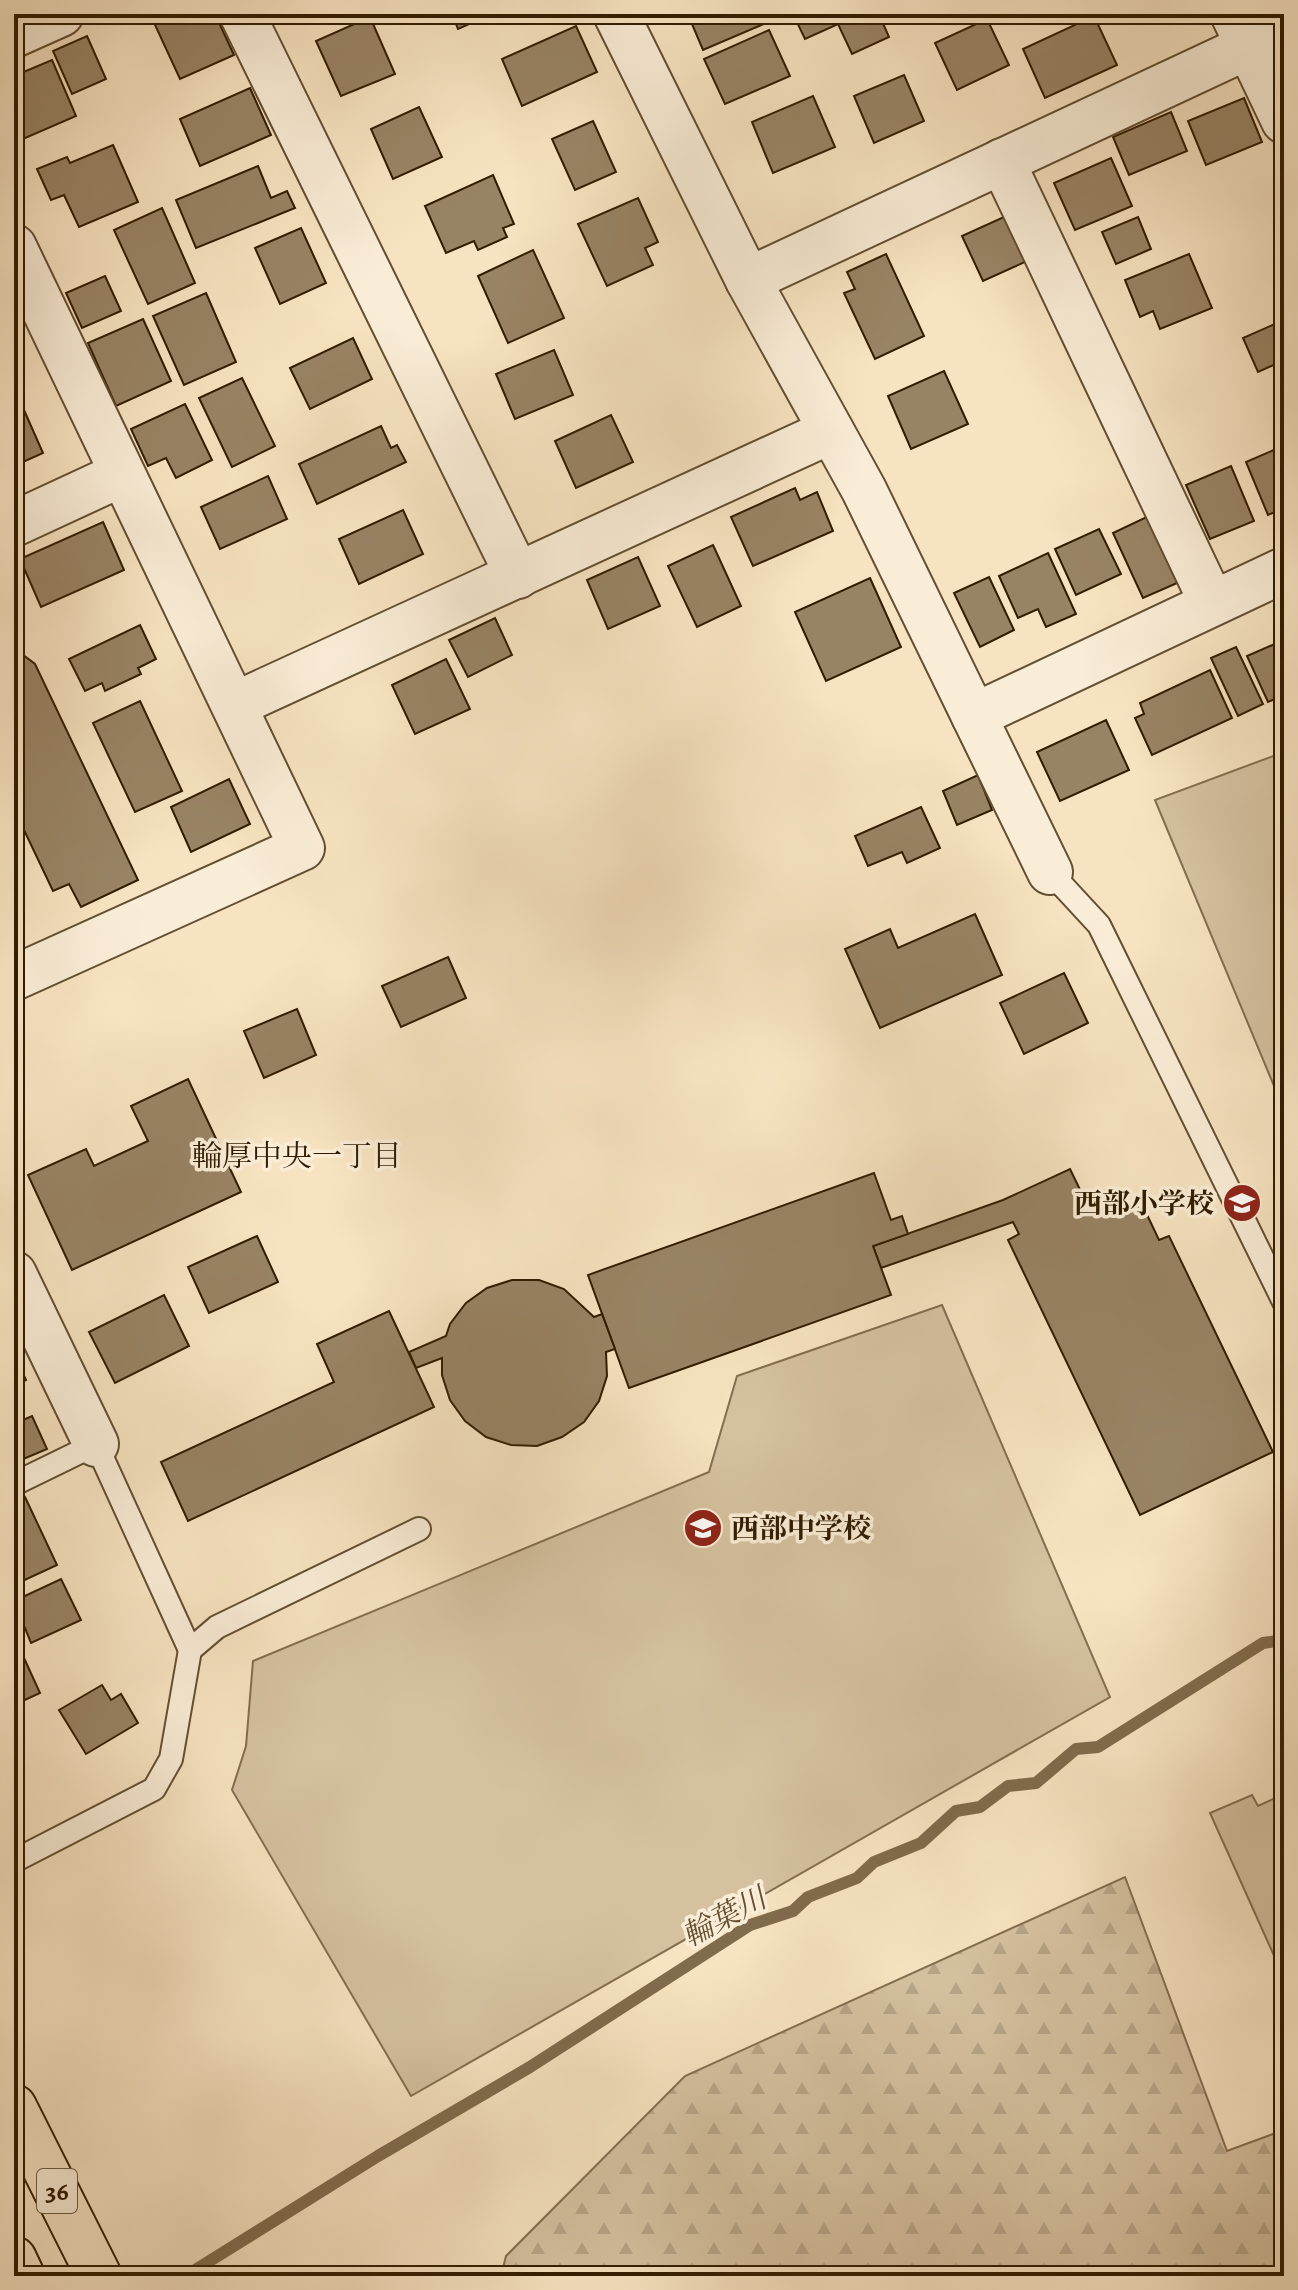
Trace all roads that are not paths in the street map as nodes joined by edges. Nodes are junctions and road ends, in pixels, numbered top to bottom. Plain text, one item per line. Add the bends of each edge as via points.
1 (61, 14) edge
2 (242, 14) edge
3 (616, 14) edge
4 (1255, 30) edge
5 (14, 35) edge
6 (1284, 121) edge
7 (1002, 161) junction
8 (14, 247) edge
9 (748, 280) junction
10 (831, 431) junction
11 (122, 474) junction
12 (14, 524) edge
13 (1284, 570) edge
14 (518, 576) junction
15 (1212, 603) junction
16 (234, 705) junction
17 (974, 716) junction
18 (1050, 872) joint
19 (14, 978) edge
20 (14, 1274) edge
21 (1284, 1302) edge
22 (96, 1444) junction
23 (14, 1484) edge
24 (419, 1529) dead end
25 (190, 1650) junction
26 (14, 1861) edge
27 (14, 2107) edge
28 (14, 2259) edge
29 (22, 2276) edge
30 (99, 2276) edge

1 - 5 street
2 - 14 street
3 - 9 street
4 - 6 street
4 - 7 street
7 - 9 street
7 - 15 street
8 - 11 street
9 - 10 street
10 - 14 street
10 - 17 street
11 - 12 street
11 - 16 street
13 - 15 street
14 - 16 street
15 - 17 street
16 - 19 street via 302,848
17 - 18 street
18 - 21 lane via 1099,925
20 - 22 street
22 - 23 lane
22 - 25 lane
24 - 25 lane via 217,1627
25 - 26 lane via 171,1759 154,1789
27 - 30 highway, 36
28 - 29 highway

